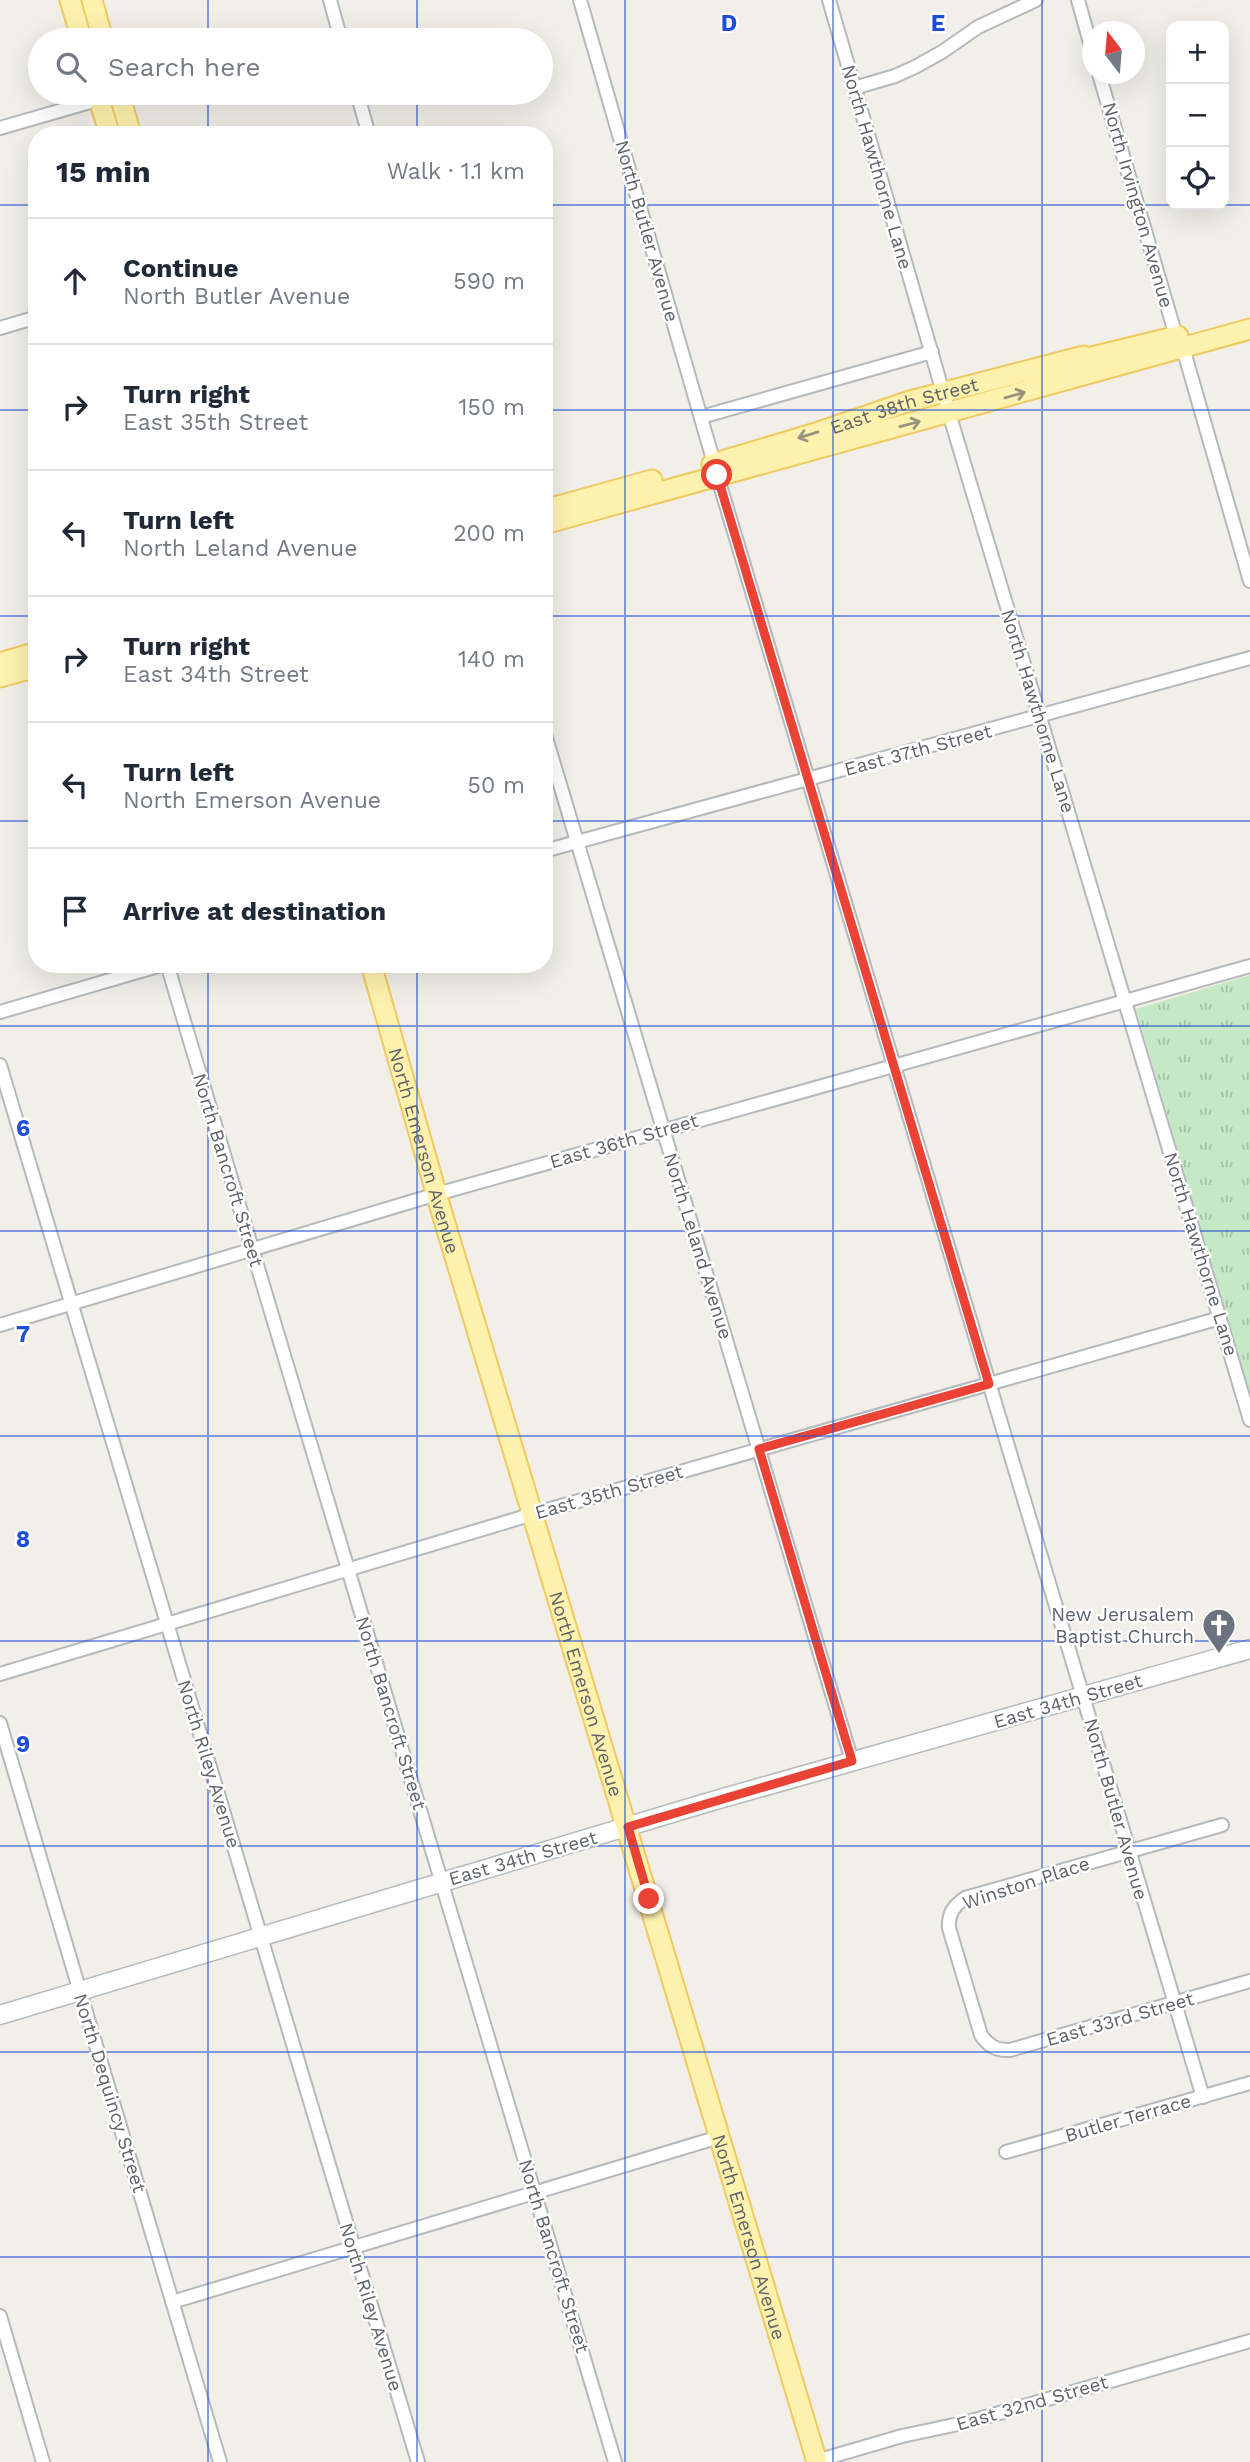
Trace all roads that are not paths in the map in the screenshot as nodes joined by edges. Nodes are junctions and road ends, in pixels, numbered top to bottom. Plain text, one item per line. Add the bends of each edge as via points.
1 (70, 0) edge
2 (92, 0) edge
3 (330, 0) edge
4 (580, 0) edge
5 (829, 0) edge
6 (1036, 0) edge
7 (1078, 0) edge
8 (1084, 21) edge
9 (78, 28) edge
10 (100, 28) edge
11 (338, 28) edge
12 (1103, 84) edge
13 (854, 88) junction
14 (70, 105) edge
15 (101, 105) edge
16 (122, 105) edge
17 (360, 105) edge
18 (107, 126) edge
19 (128, 126) edge
20 (366, 126) edge
21 (0, 128) edge
22 (1250, 315) edge
23 (28, 320) edge
24 (0, 328) edge
25 (1250, 329) edge
26 (1179, 342) junction
27 (932, 352) junction
28 (943, 392) junction
29 (949, 413) junction
30 (701, 417) junction
31 (715, 469) junction
32 (553, 508) edge
33 (553, 521) edge
34 (1250, 581) edge
35 (28, 655) edge
36 (1250, 659) edge
37 (0, 663) edge
38 (28, 669) edge
39 (0, 677) edge
40 (1040, 716) junction
41 (553, 761) edge
42 (809, 780) junction
43 (577, 842) junction
44 (553, 849) edge
45 (1250, 966) edge
46 (135, 973) edge
47 (169, 973) edge
48 (373, 973) edge
49 (1125, 1001) junction
50 (0, 1012) edge
51 (0, 1065) edge
52 (895, 1065) junction
53 (664, 1130) junction
54 (436, 1194) junction
55 (252, 1249) junction
56 (71, 1303) junction
57 (1220, 1318) junction
58 (0, 1325) edge
59 (989, 1384) junction
60 (1250, 1420) edge
61 (759, 1449) junction
62 (533, 1514) junction
63 (348, 1570) junction
64 (167, 1624) junction
65 (1250, 1649) edge
66 (0, 1674) edge
67 (1083, 1697) junction
68 (0, 1723) edge
69 (852, 1761) junction
70 (1222, 1825) dead end
71 (628, 1827) junction
72 (1128, 1852) junction
73 (441, 1882) junction
74 (261, 1937) junction
75 (1250, 1981) edge
76 (80, 1990) junction
77 (1174, 2004) junction
78 (0, 2015) edge
79 (991, 2046) joint
80 (1250, 2083) edge
81 (1203, 2096) junction
82 (719, 2137) junction
83 (1006, 2152) dead end
84 (535, 2194) junction
85 (354, 2248) junction
86 (172, 2302) junction
87 (0, 2316) edge
88 (1250, 2341) edge
89 (43, 2462) edge
90 (220, 2462) edge
91 (418, 2462) edge
92 (615, 2462) edge
93 (815, 2462) edge

1 - 9 main road
2 - 10 main road
3 - 11 street
4 - 30 street, North Butler Avenue
5 - 13 street, North Hawthorne Lane
6 - 13 street via 978,27 915,67
7 - 8 street
12 - 26 street, North Irvington Avenue
13 - 27 street, North Hawthorne Lane
14 - 21 street
15 - 18 main road
16 - 19 main road
17 - 20 street
22 - 26 main road, East 38th Street
23 - 24 street
25 - 26 main road, East 38th Street
26 - 28 main road, East 38th Street via 1075,361 1084,356
29 -> 26 main road, East 38th Street
26 - 34 street, North Irvington Avenue
27 - 28 street, North Hawthorne Lane
27 - 30 street
28 - 29 street, North Hawthorne Lane
28 -> 31 main road, East 38th Street
31 -> 29 main road, East 38th Street
29 - 40 street, North Hawthorne Lane
30 - 31 street, North Butler Avenue
31 - 32 main road, East 38th Street
31 - 33 main road, East 38th Street
31 - 42 street, North Butler Avenue
35 - 37 main road
36 - 40 street, East 37th Street
38 - 39 main road
40 - 42 street, East 37th Street
40 - 49 street, North Hawthorne Lane
41 - 43 street, North Leland Avenue
42 - 43 street, East 37th Street
42 - 52 street, North Butler Avenue
43 - 44 street, East 37th Street
43 - 53 street, North Leland Avenue
45 - 49 street, East 36th Street
46 - 50 street
47 - 55 street, North Bancroft Street
48 - 54 main road, North Emerson Avenue
49 - 52 street, East 36th Street
49 - 57 street, North Hawthorne Lane
51 - 56 street, North Riley Avenue
52 - 53 street, East 36th Street
52 - 59 street, North Butler Avenue
53 - 54 street, East 36th Street
53 - 61 street, North Leland Avenue
54 - 55 street, East 36th Street
54 - 62 main road, North Emerson Avenue
55 - 56 street, East 36th Street
55 - 63 street, North Bancroft Street
56 - 58 street, East 36th Street
56 - 64 street, North Riley Avenue
57 - 59 street, East 35th Street
57 - 60 street, North Hawthorne Lane
59 - 61 street, East 35th Street
59 - 67 street, North Butler Avenue
61 - 62 street, East 35th Street
61 - 69 street, North Leland Avenue
62 - 63 street, East 35th Street
62 - 71 main road, North Emerson Avenue
63 - 64 street, East 35th Street
63 - 73 street, North Bancroft Street
64 - 66 street, East 35th Street
64 - 74 street, North Riley Avenue
65 - 67 main road, East 34th Street
67 - 69 main road, East 34th Street
67 - 72 street, North Butler Avenue
68 - 76 street, North Dequincy Street
69 - 71 main road, East 34th Street
70 - 72 street, Winston Place
71 - 73 main road, East 34th Street
71 - 82 main road, North Emerson Avenue
72 - 77 street, North Butler Avenue
72 - 79 street, Winston Place via 965,1898 953,1909 949,1928 980,2031
73 - 74 main road, East 34th Street
73 - 84 street, North Bancroft Street
74 - 76 main road, East 34th Street
74 - 85 street, North Riley Avenue
75 - 77 street, East 33rd Street
76 - 78 main road, East 34th Street
76 - 86 street, North Dequincy Street
77 - 79 street, East 33rd Street via 1010,2050
77 - 81 street, North Butler Avenue
80 - 81 street, Butler Terrace
81 - 83 street, Butler Terrace
82 - 84 street
82 - 93 main road, North Emerson Avenue
84 - 85 street
84 - 92 street, North Bancroft Street
85 - 86 street
85 - 91 street, North Riley Avenue
86 - 90 street, North Dequincy Street
87 - 89 street
88 - 93 street, East 32nd Street

